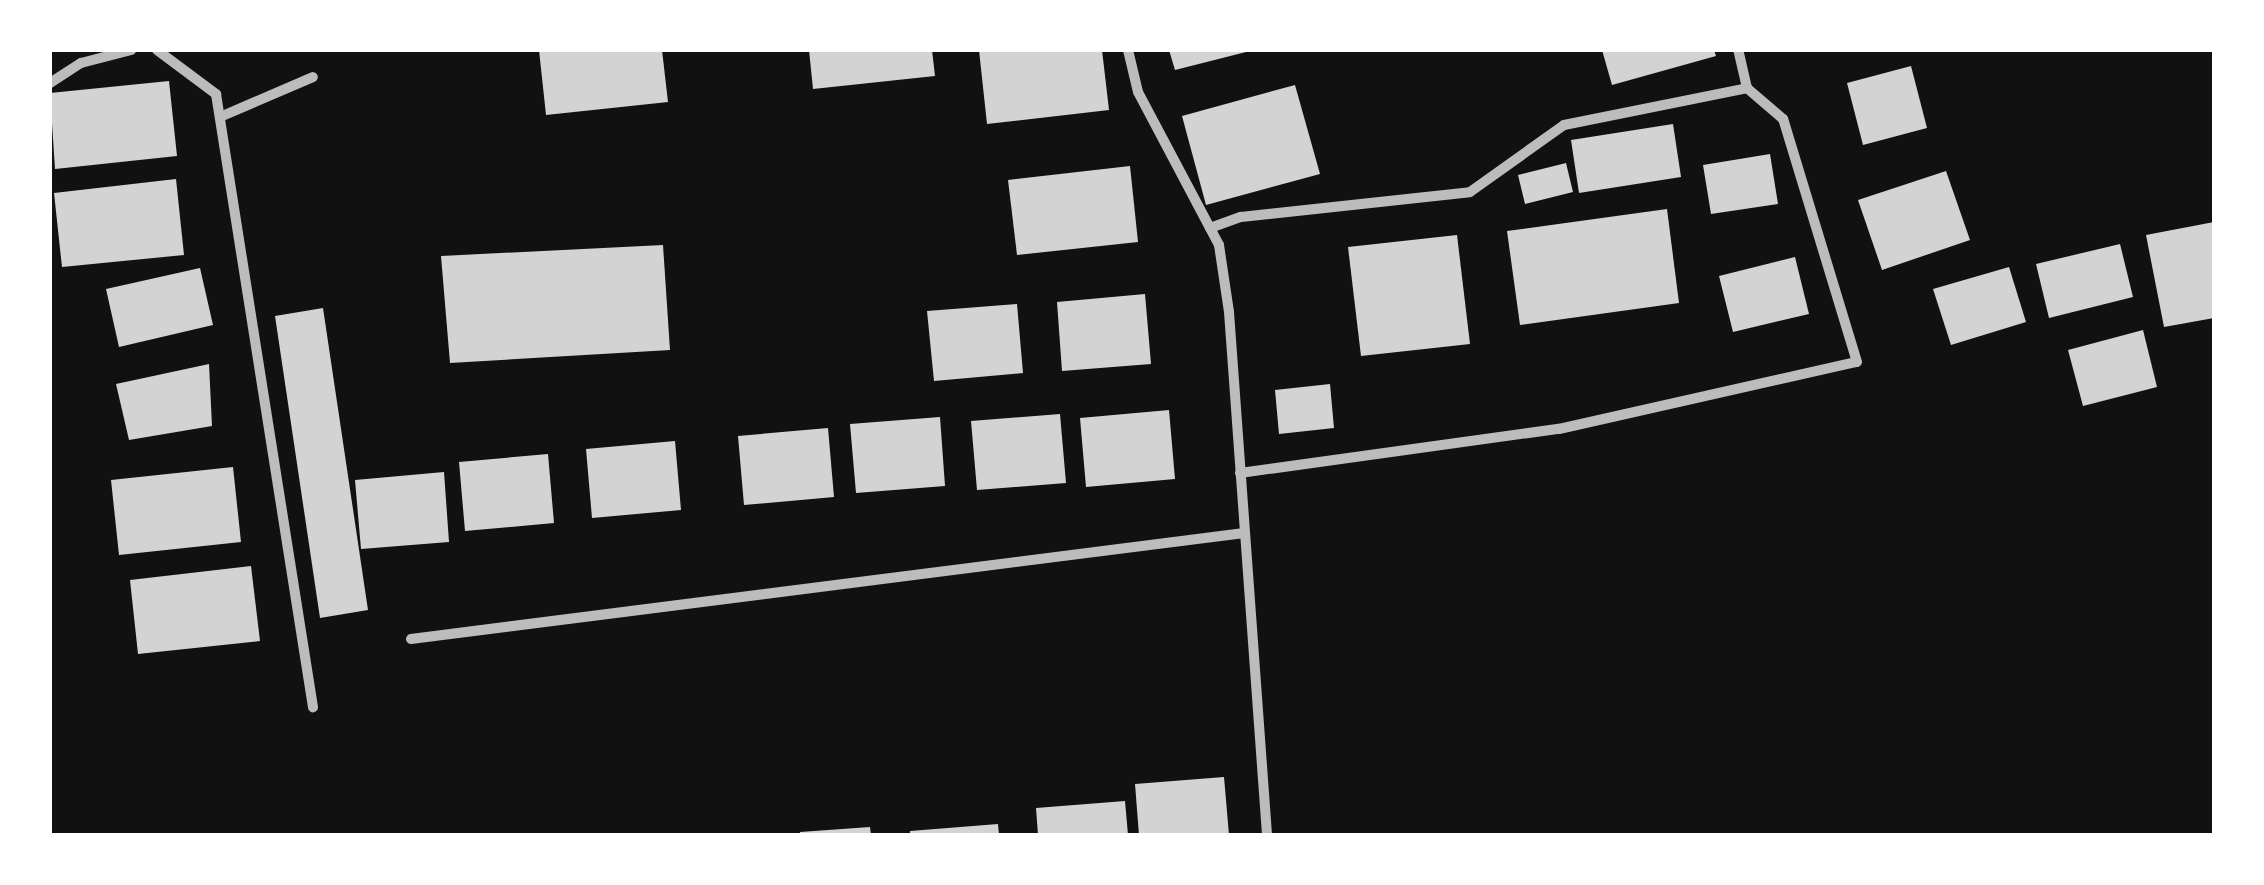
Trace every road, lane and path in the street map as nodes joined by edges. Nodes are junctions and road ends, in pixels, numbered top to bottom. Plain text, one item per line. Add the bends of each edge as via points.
1 (130, 50) edge
2 (157, 50) edge
3 (1128, 50) edge
4 (1738, 50) edge
5 (312, 77) dead end
6 (50, 83) edge
7 (1747, 88) junction
8 (220, 117) junction
9 (1210, 228) junction
10 (1240, 473) junction
11 (1244, 533) junction
12 (411, 639) dead end
13 (314, 707) dead end
14 (1267, 835) edge

1 - 6 street via 80,63
2 - 8 street via 216,94
3 - 9 street via 1138,92
4 - 7 street
5 - 8 street
7 - 9 street via 1564,125 1470,192 1241,217
7 - 10 street via 1782,119 1857,362 1559,429
8 - 13 street
9 - 10 street via 1229,312
10 - 11 street
11 - 12 street
11 - 14 street

